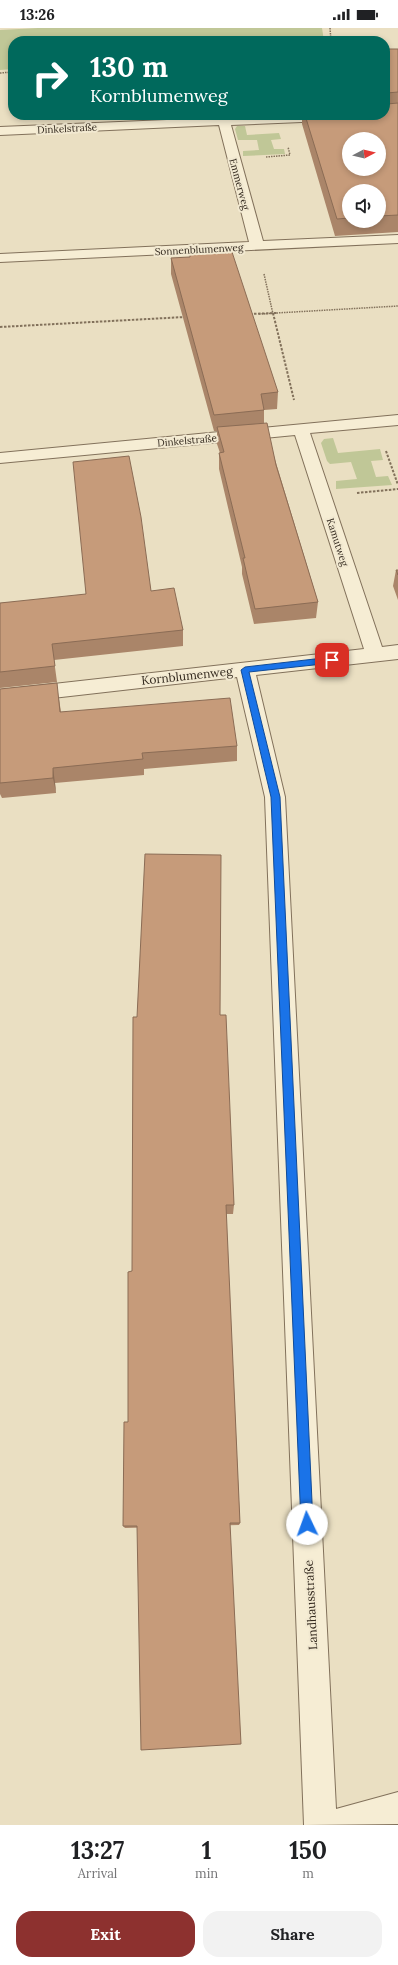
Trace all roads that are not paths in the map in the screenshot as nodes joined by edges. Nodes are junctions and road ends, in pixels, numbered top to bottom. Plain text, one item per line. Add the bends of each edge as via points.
1 (224, 120) joint
2 (0, 132) edge
3 (398, 239) edge
4 (257, 246) junction
5 (0, 258) edge
6 (398, 420) edge
7 (301, 429) junction
8 (0, 458) edge
9 (398, 652) edge
10 (375, 655) junction
11 (245, 670) junction
12 (0, 697) edge
13 (398, 1808) edge
14 (320, 1825) edge
15 (338, 1825) edge

1 - 2 street, Dinkelstraße
1 - 4 street, Emmerweg
3 - 4 street, Sonnenblumenweg
4 - 5 street, Sonnenblumenweg
6 - 7 street, Dinkelstraße
7 - 8 street, Dinkelstraße
7 - 10 street, Kamutweg
9 - 10 street, Kornblumenweg
10 - 11 street, Kornblumenweg
11 - 12 street, Kornblumenweg
11 - 14 street, Landhausstraße via 275,797
13 - 15 street

